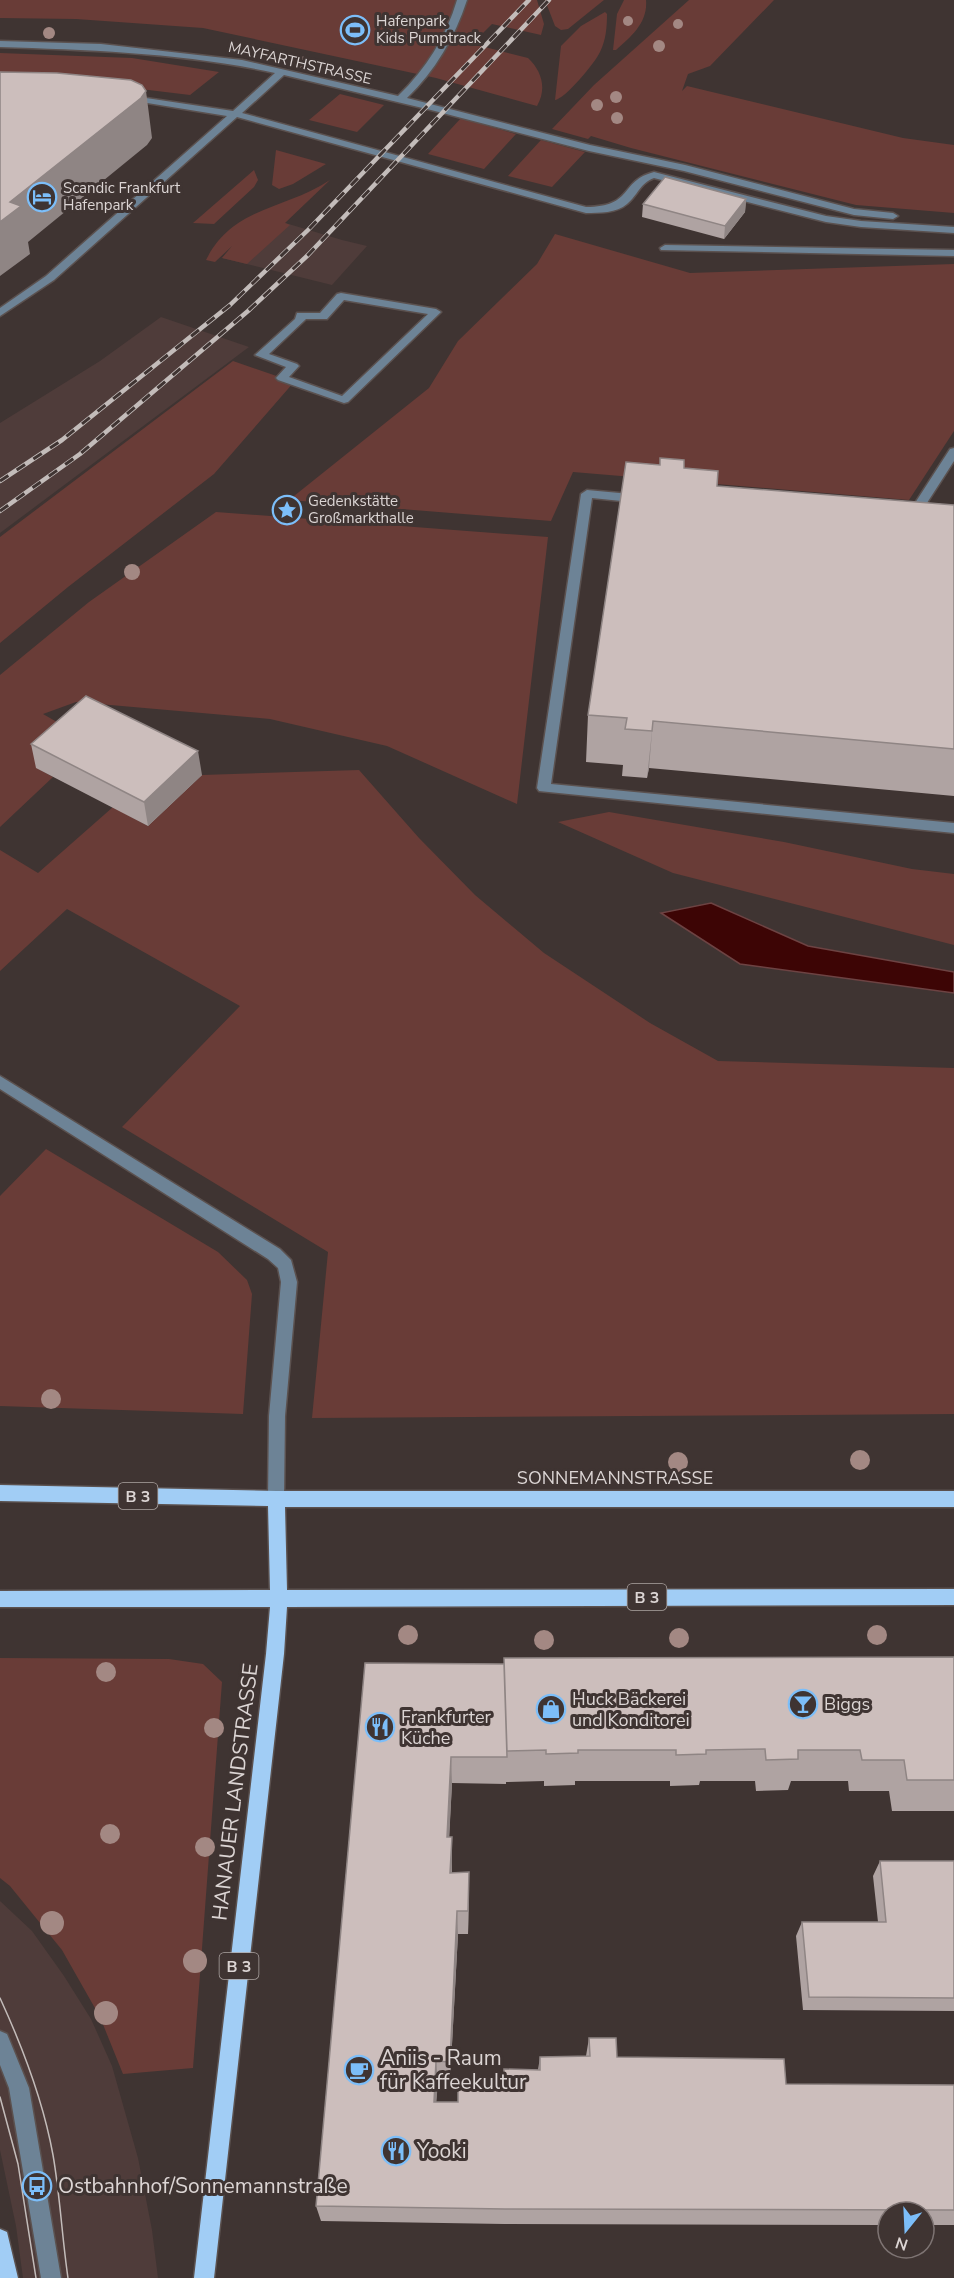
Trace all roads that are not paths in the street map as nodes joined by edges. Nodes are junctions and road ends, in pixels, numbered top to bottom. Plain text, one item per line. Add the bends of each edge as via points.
1 (462, 0) edge
2 (0, 44) edge
3 (282, 72) junction
4 (123, 97) edge
5 (399, 101) junction
6 (236, 114) junction
7 (954, 221) edge
8 (954, 230) edge
9 (665, 248) dead end
10 (954, 253) edge
11 (0, 313) edge
12 (320, 392) joint
13 (954, 452) edge
14 (658, 501) edge
15 (896, 524) edge
16 (954, 828) edge
17 (0, 1082) edge
18 (0, 1493) edge
19 (276, 1499) junction
20 (954, 1499) edge
21 (954, 1597) edge
22 (279, 1598) junction
23 (0, 1599) edge
24 (0, 2041) edge
25 (0, 2239) edge
26 (8, 2278) edge
27 (51, 2278) edge
28 (204, 2278) edge

1 - 5 street via 449,33
2 - 3 street, MAYFARTHSTRASSE via 186,55
3 - 5 street, MAYFARTHSTRASSE
3 - 6 street
4 - 6 street
5 - 7 street, MAYFARTHSTRASSE via 854,212
6 - 8 street via 586,210 604,210 621,204 644,177 654,175 826,219
6 - 11 street via 50,278
9 - 10 street
12 - 12 street via 344,400 436,312 340,296 324,317 301,315 261,355 293,366 282,378
13 - 15 street via 907,525
14 - 16 street via 586,494 544,788
17 - 19 street via 274,1254 285,1265 289,1282 277,1416
18 - 19 main road, B 3
19 - 20 main road, SONNEMANNSTRASSE / B 3
19 - 22 main road, HANAUER LANDSTRASSE / B 3
21 - 22 main road, B 3
22 - 23 main road, B 3
22 - 28 main road, HANAUER LANDSTRASSE / B 3
24 - 27 street via 19,2088
25 - 26 main road

